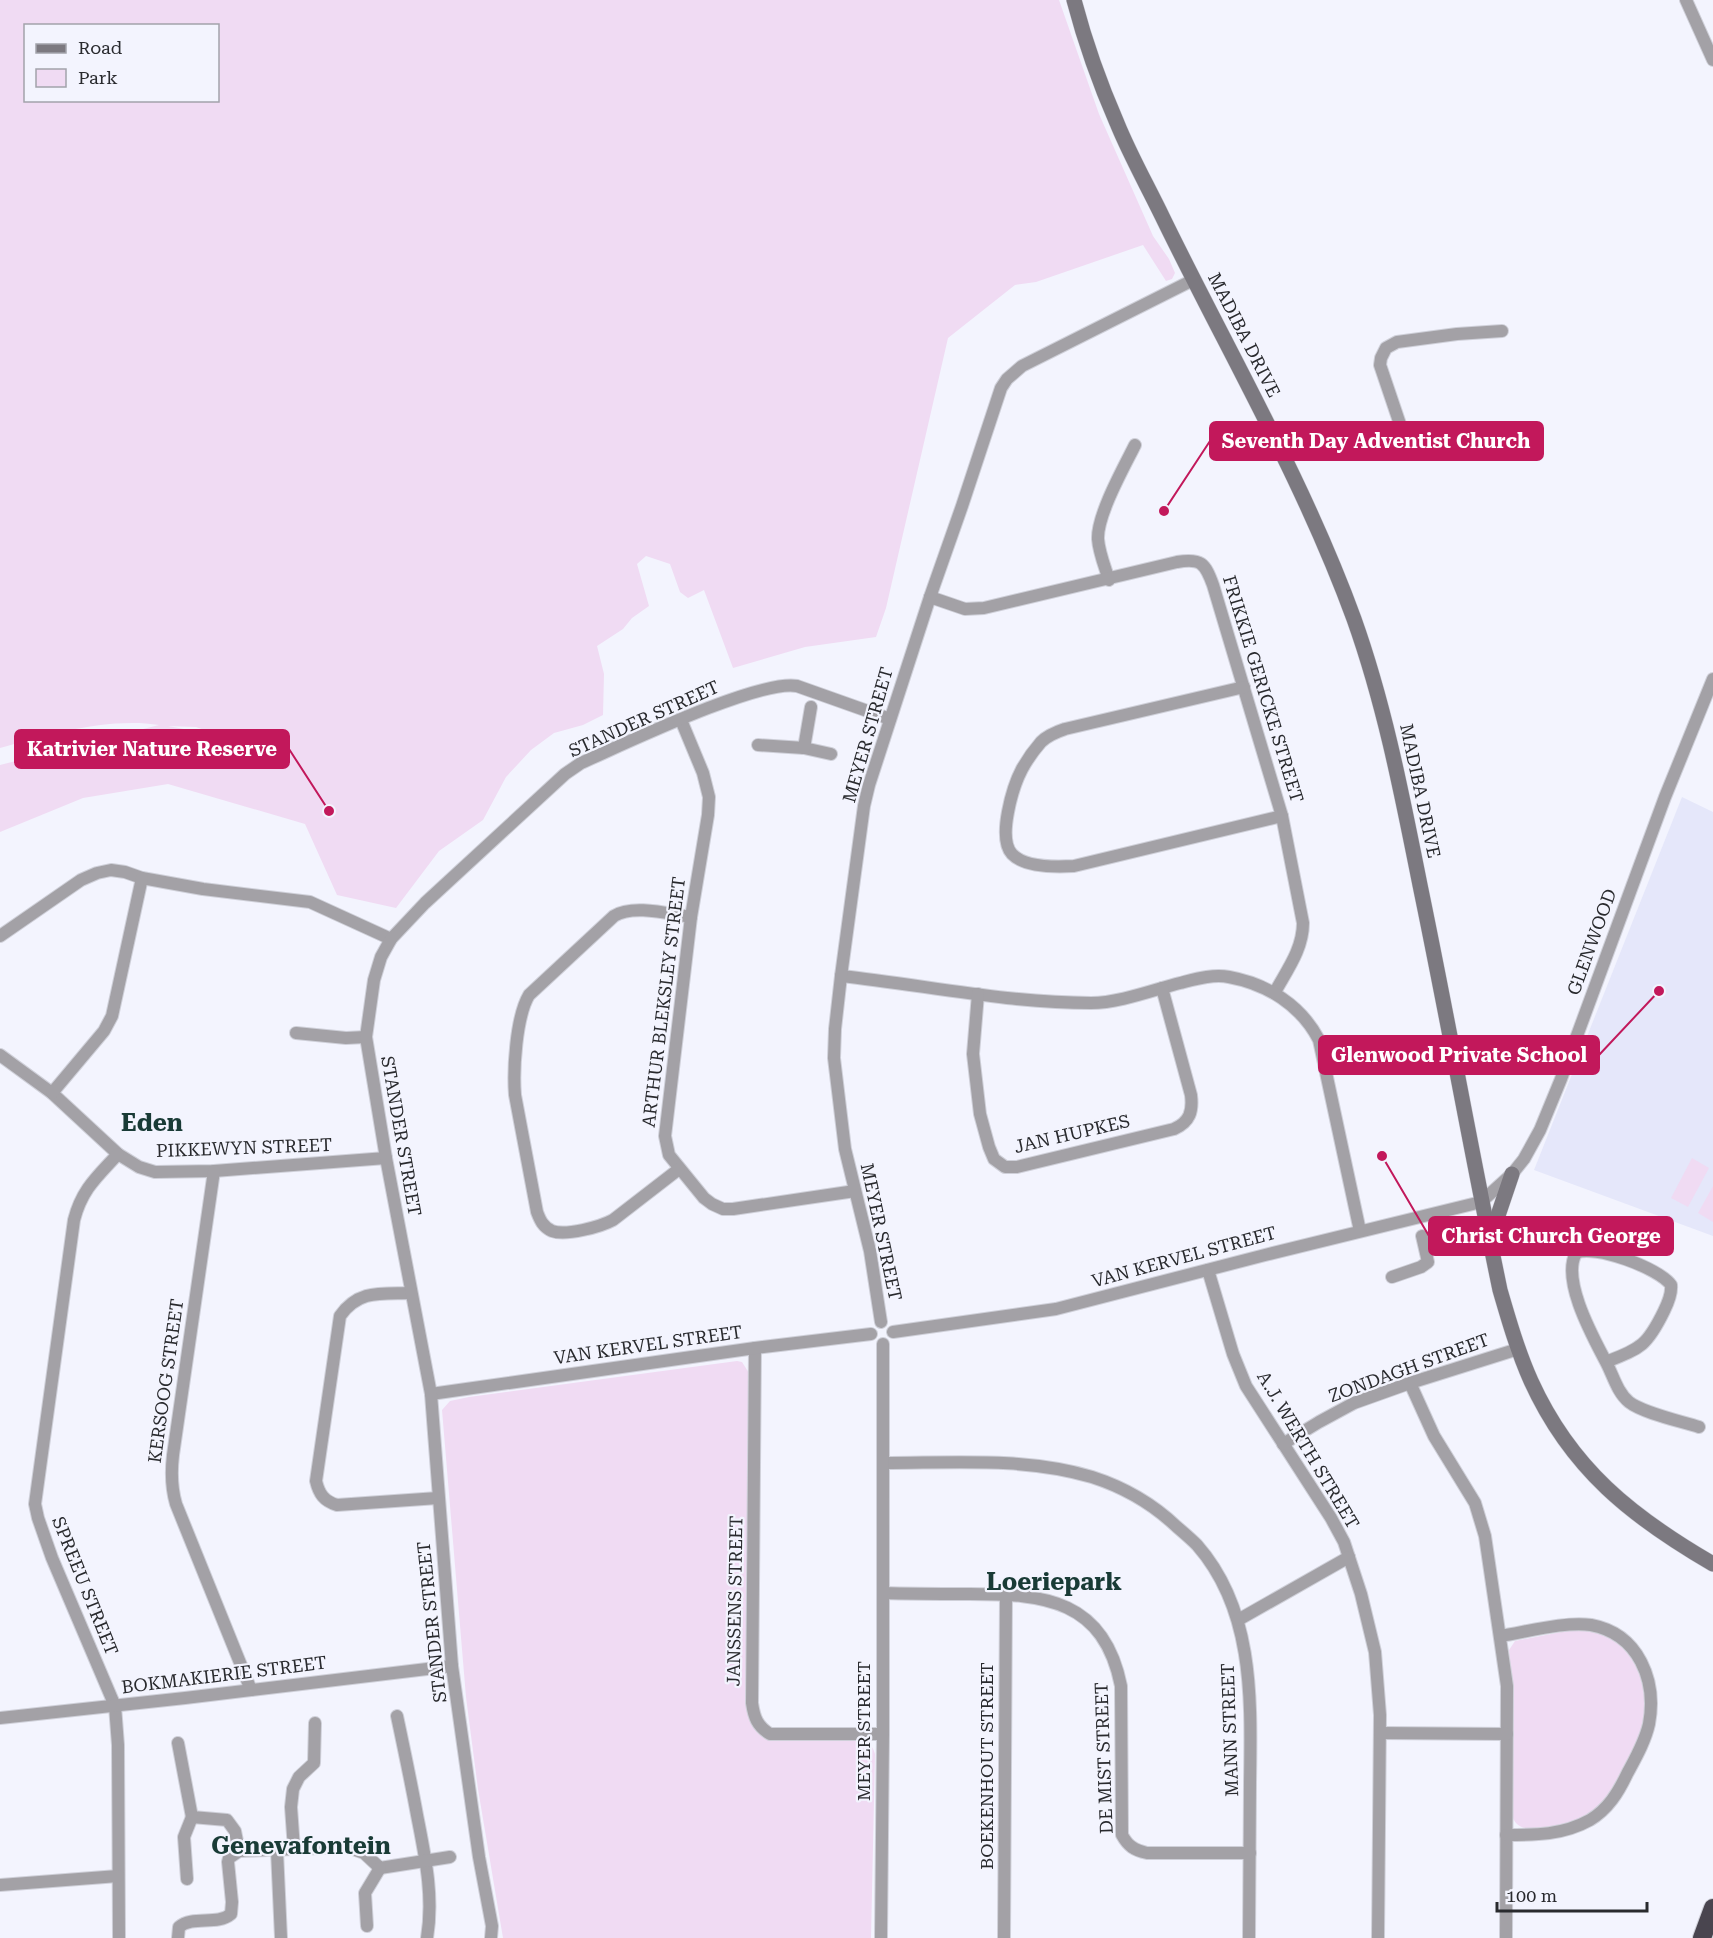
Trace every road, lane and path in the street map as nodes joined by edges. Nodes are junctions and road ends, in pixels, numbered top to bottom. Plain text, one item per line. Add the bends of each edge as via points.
1 (1074, 0) edge
2 (1686, 0) edge
3 (1713, 60) edge
4 (1193, 279) junction
5 (1502, 331) dead end
6 (1403, 433) dead end
7 (1135, 445) dead end
8 (1109, 580) junction
9 (930, 597) junction
10 (1713, 680) edge
11 (1244, 687) junction
12 (811, 707) dead end
13 (890, 719) junction
14 (681, 720) junction
15 (758, 745) dead end
16 (804, 748) junction
17 (831, 754) dead end
18 (1282, 816) junction
19 (142, 878) junction
20 (691, 917) junction
21 (0, 936) edge
22 (391, 939) junction
23 (841, 976) junction
24 (1162, 988) junction
25 (1275, 992) junction
26 (978, 994) junction
27 (296, 1033) dead end
28 (366, 1037) junction
29 (0, 1055) edge
30 (52, 1093) junction
31 (118, 1154) junction
32 (386, 1158) junction
33 (679, 1169) junction
34 (214, 1171) junction
35 (1512, 1174) junction
36 (855, 1191) junction
37 (1481, 1202) junction
38 (1360, 1231) junction
39 (1422, 1236) dead end
40 (1490, 1240) junction
41 (1208, 1270) junction
42 (1392, 1277) dead end
43 (411, 1293) junction
44 (881, 1322) junction
45 (893, 1332) junction
46 (871, 1334) junction
47 (883, 1344) junction
48 (755, 1348) junction
49 (1518, 1349) junction
50 (1606, 1362) junction
51 (1410, 1383) junction
52 (431, 1394) junction
53 (1699, 1427) dead end
54 (1283, 1444) junction
55 (884, 1463) junction
56 (438, 1498) junction
57 (1349, 1557) junction
58 (1713, 1564) edge
59 (883, 1593) junction
60 (1006, 1594) junction
61 (1238, 1620) junction
62 (1500, 1636) junction
63 (453, 1666) junction
64 (251, 1690) junction
65 (116, 1706) junction
66 (397, 1716) dead end
67 (0, 1718) edge
68 (315, 1723) dead end
69 (1380, 1733) junction
70 (883, 1734) junction
71 (1507, 1734) junction
72 (178, 1743) dead end
73 (192, 1817) junction
74 (1506, 1835) junction
75 (294, 1849) junction
76 (239, 1851) junction
77 (277, 1851) junction
78 (1250, 1853) junction
79 (450, 1857) dead end
80 (427, 1862) junction
81 (380, 1868) junction
82 (118, 1876) junction
83 (187, 1878) dead end
84 (0, 1885) edge
85 (1713, 1908) edge
86 (367, 1926) dead end
87 (491, 1932) edge
88 (119, 1938) edge
89 (178, 1938) edge
90 (281, 1938) edge
91 (428, 1938) edge
92 (496, 1938) edge
93 (880, 1938) edge
94 (1004, 1938) edge
95 (1249, 1938) edge
96 (1378, 1938) edge
97 (1506, 1938) edge
98 (1702, 1938) edge

1 - 4 street, MADIBA DRIVE via 1117,124
2 - 3 street
4 - 9 street, MEYER STREET via 1022,366 1007,379
4 - 37 street, MADIBA DRIVE via 1312,516 1376,684 1408,824
5 - 6 street via 1397,342 1386,348 1380,365
7 - 8 street via 1115,482 1099,526 1099,548
8 - 9 street, FRIKKIE GERICKE STREET via 984,608 965,609
8 - 11 street, FRIKKIE GERICKE STREET via 1190,560 1203,565 1208,570
9 - 13 street, MEYER STREET
10 - 35 street, GLENWOOD via 1653,828 1561,1079 1540,1130
11 - 18 street, FRIKKIE GERICKE STREET
11 - 18 street via 1048,736 1021,770 1007,819 1007,846 1021,860 1044,866 1074,866
12 - 16 street
13 - 14 street, STANDER STREET via 788,684 742,696
13 - 23 street, MEYER STREET via 864,806
14 - 20 street, ARTHUR BLEKSLEY STREET via 709,797
14 - 22 street, STANDER STREET via 572,769
15 - 16 street
16 - 17 street
18 - 25 street, FRIKKIE GERICKE STREET via 1303,934
19 - 21 street via 111,870 97,873 66,889
19 - 22 street via 310,902
19 - 30 street via 112,1016
20 - 33 street, ARTHUR BLEKSLEY STREET via 665,1136 669,1155
20 - 33 street via 631,909 614,915 528,995 522,1008 514,1077 537,1212 550,1230 602,1226
22 - 28 street, STANDER STREET via 374,980
23 - 26 street
23 - 36 street, MEYER STREET via 834,1058 845,1149
24 - 25 street via 1219,976
24 - 26 street via 1094,1003
24 - 26 street, JAN HUPKES via 1191,1095 1191,1115 1185,1123 1174,1129 1017,1167 1005,1167 994,1159 980,1114 973,1054
25 - 38 street via 1302,1015 1319,1040
27 - 28 street
28 - 32 street, STANDER STREET
29 - 30 street, PIKKEWYN STREET
30 - 31 street, PIKKEWYN STREET
31 - 34 street, PIKKEWYN STREET via 155,1172
31 - 65 street, SPREEU STREET via 84,1192 74,1220 35,1504 52,1557
32 - 34 street, PIKKEWYN STREET
32 - 43 street, STANDER STREET
33 - 36 street, ARTHUR BLEKSLEY STREET via 704,1198 723,1209
34 - 64 street, KERSOOG STREET via 173,1455 172,1490
35 - 37 street, GLENWOOD
35 - 40 street
36 - 44 street, MEYER STREET via 873,1265
37 - 38 street, VAN KERVEL STREET
37 - 40 street, MADIBA DRIVE
38 - 41 street, VAN KERVEL STREET
39 - 42 street via 1428,1262
40 - 49 street, MADIBA DRIVE
41 - 45 street, VAN KERVEL STREET via 1056,1309
41 - 54 street, A.J. WERTH STREET via 1239,1370
43 - 52 street, STANDER STREET
43 - 56 street via 364,1296 340,1316 316,1481 325,1500 337,1505
44 - 45 street via 890,1325
44 - 46 street
45 - 47 street via 889,1342
46 - 47 street via 876,1343
46 - 48 street, VAN KERVEL STREET
47 - 55 street, MEYER STREET
48 - 52 street, VAN KERVEL STREET
48 - 70 street, JANSSENS STREET via 753,1715 770,1734
49 - 51 street, ZONDAGH STREET
49 - 58 street, MADIBA DRIVE via 1553,1422 1592,1473 1637,1515
50 - 50 street via 1579,1303 1571,1267 1576,1253 1581,1251 1608,1254 1660,1274 1671,1284 1667,1305 1653,1334 1634,1351
50 - 53 street via 1622,1395 1635,1406
51 - 54 street, ZONDAGH STREET via 1354,1403
51 - 62 street via 1434,1436 1478,1509
52 - 56 street, STANDER STREET
54 - 57 street, A.J. WERTH STREET via 1331,1518
55 - 59 street, MEYER STREET
55 - 61 street, MANN STREET via 1030,1465 1091,1477 1124,1489 1167,1517 1197,1545 1222,1583
56 - 63 street, STANDER STREET
57 - 61 street
57 - 69 street, A.J. WERTH STREET via 1375,1652
59 - 60 street, DE MIST STREET
59 - 70 street, MEYER STREET
60 - 78 street, DE MIST STREET via 1036,1597 1078,1612 1110,1648 1121,1686 1122,1834 1126,1843 1147,1853
60 - 94 street, BOEKENHOUT STREET
61 - 78 street, MANN STREET via 1250,1695
62 - 71 street via 1507,1686
62 - 74 street via 1575,1624 1611,1631 1634,1650 1649,1683 1651,1702 1648,1725 1635,1759 1605,1809 1565,1831
63 - 64 street, BOKMAKIERIE STREET
63 - 87 street, STANDER STREET
64 - 65 street, BOKMAKIERIE STREET
65 - 67 street, BOKMAKIERIE STREET
65 - 82 street, SPREEU STREET
66 - 80 street
68 - 75 street via 314,1763 297,1780 292,1792
69 - 71 street
69 - 96 street, A.J. WERTH STREET
70 - 93 street, MEYER STREET
71 - 74 street
72 - 73 street
73 - 76 street via 227,1820 235,1831
73 - 83 street via 184,1837
74 - 97 street
75 - 77 street
75 - 81 street via 350,1847 364,1853
76 - 77 street
76 - 89 street via 228,1862 231,1913 224,1919 185,1923 179,1927
77 - 90 street
78 - 95 street, MANN STREET
79 - 80 street
80 - 81 street
80 - 91 street
81 - 86 street via 365,1893
82 - 84 street
82 - 88 street, SPREEU STREET
85 - 98 highway
87 - 92 street, STANDER STREET

